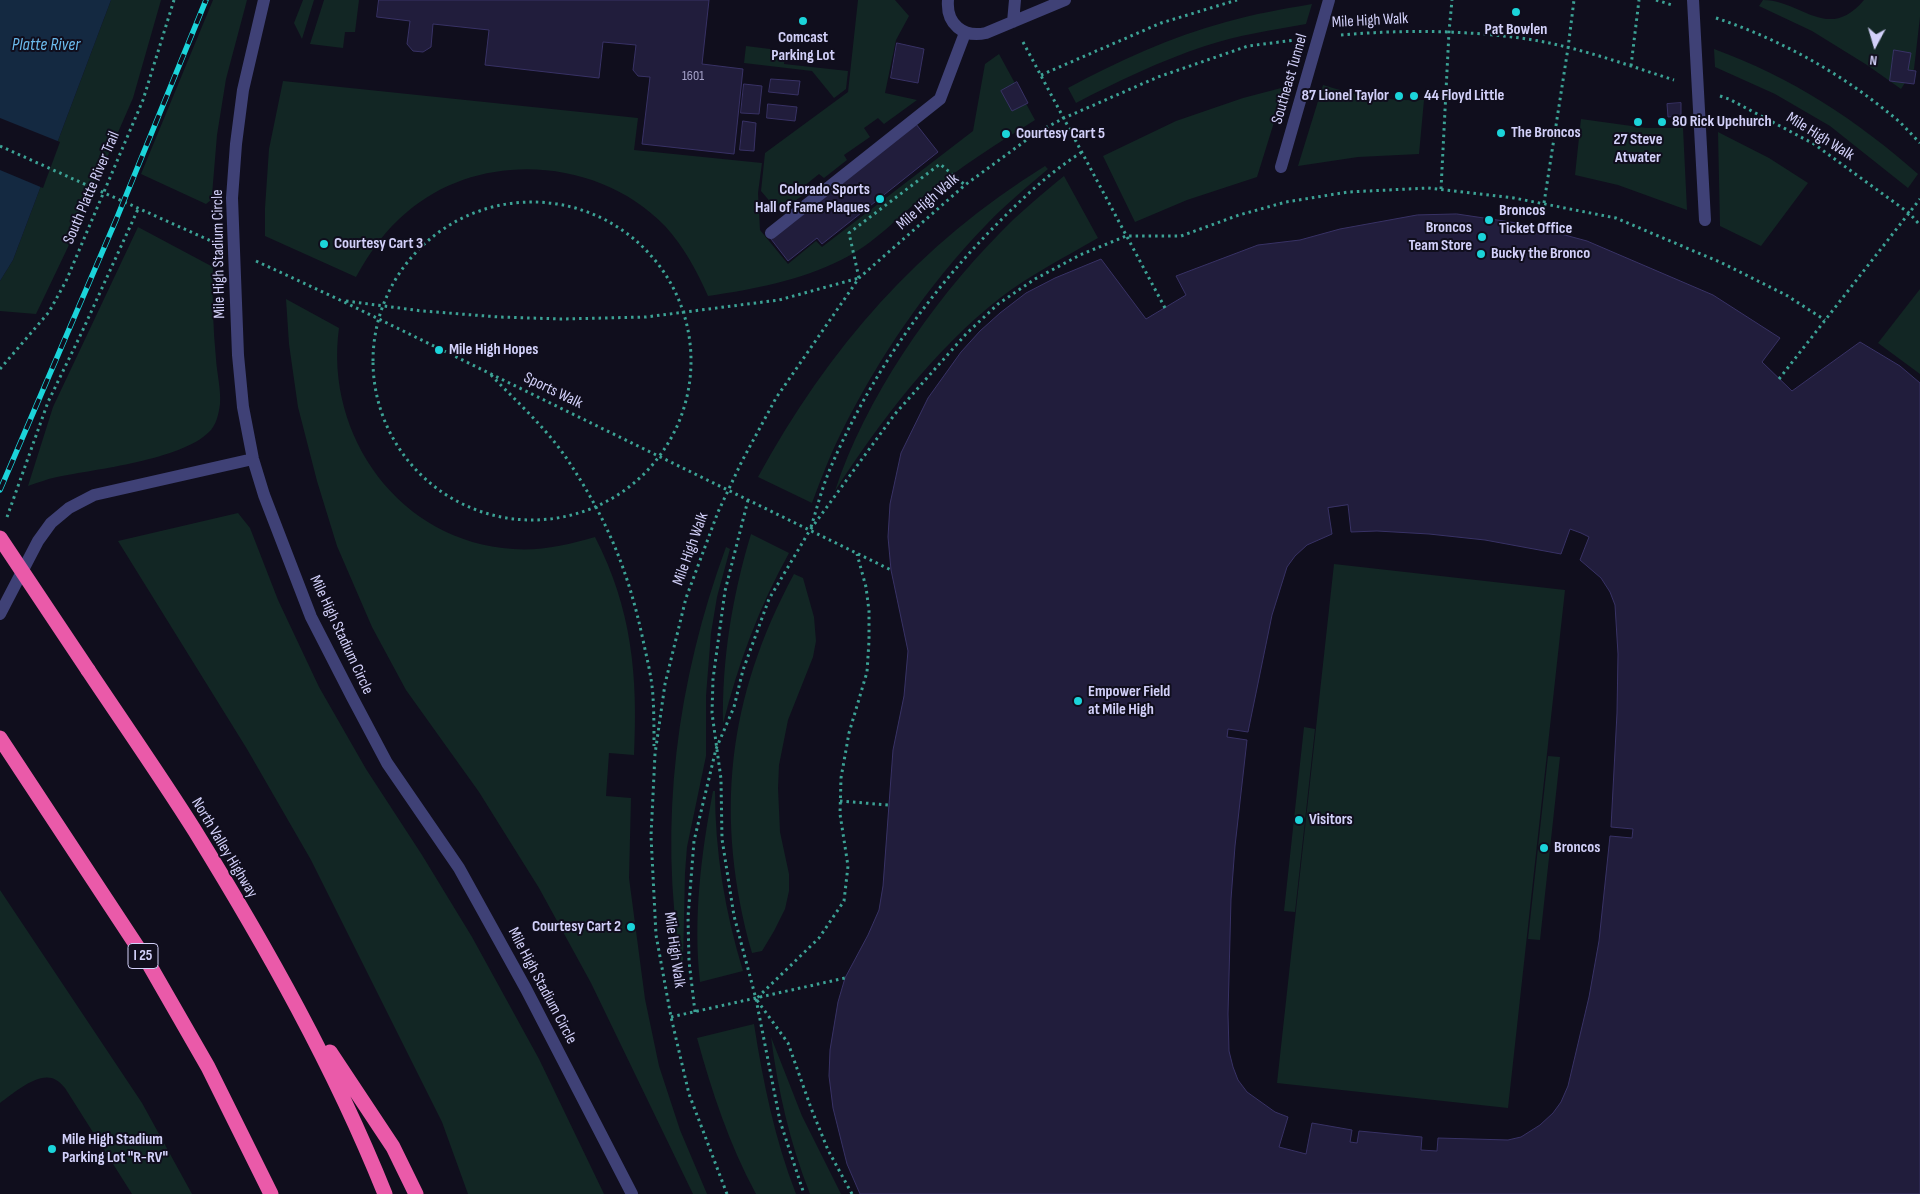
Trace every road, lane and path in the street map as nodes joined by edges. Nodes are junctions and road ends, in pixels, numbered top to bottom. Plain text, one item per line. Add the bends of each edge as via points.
1 (174, 0) edge
2 (264, 0) edge
3 (948, 0) edge
4 (1015, 0) edge
5 (1064, 0) edge
6 (1237, 0) edge
7 (1330, 0) edge
8 (1452, 0) edge
9 (1574, 0) edge
10 (1639, 0) edge
11 (1656, 0) edge
12 (1693, 5) edge
13 (1012, 22) junction
14 (1449, 32) junction
15 (965, 33) junction
16 (1319, 37) junction
17 (1568, 48) junction
18 (1631, 66) junction
19 (1041, 75) junction
20 (1698, 88) junction
21 (1064, 118) junction
22 (1920, 143) edge
23 (0, 146) edge
24 (1082, 152) junction
25 (1281, 167) dead end
26 (965, 185) junction
27 (1441, 189) junction
28 (104, 191) junction
29 (1920, 199) edge
30 (1544, 203) junction
31 (139, 207) dead end
32 (1909, 213) junction
33 (1705, 220) dead end
34 (1920, 225) edge
35 (771, 233) dead end
36 (1126, 236) junction
37 (859, 278) junction
38 (382, 306) junction
39 (1165, 308) dead end
40 (684, 312) junction
41 (377, 318) junction
42 (1825, 320) junction
43 (0, 369) edge
44 (489, 373) junction
45 (1780, 379) dead end
46 (659, 456) junction
47 (253, 459) junction
48 (728, 490) junction
49 (748, 500) junction
50 (596, 506) junction
51 (7, 519) dead end
52 (810, 530) junction
53 (0, 538) edge
54 (857, 553) junction
55 (891, 570) dead end
56 (0, 614) edge
57 (0, 738) edge
58 (716, 749) junction
59 (655, 754) junction
60 (840, 801) junction
61 (888, 805) dead end
62 (845, 978) dead end
63 (285, 984) junction
64 (756, 999) junction
65 (695, 1012) junction
66 (671, 1017) junction
67 (239, 1126) junction
68 (260, 1194) edge
69 (271, 1194) edge
70 (385, 1194) edge
71 (416, 1194) edge
72 (632, 1194) edge
73 (727, 1194) edge
74 (804, 1194) edge
75 (852, 1194) edge

1 - 28 path, South Platte River Trail via 143,100
2 - 47 street, Mile High Stadium Circle via 243,90 232,198 239,364
3 - 15 street via 950,18
4 - 13 street
5 - 13 street
6 - 19 path via 1161,24
7 - 16 street, Southeast Tunnel
8 - 14 path
9 - 17 path
10 - 18 path
11 - 12 path
12 - 20 street
12 - 22 path via 1800,54 1848,83 1891,114
13 - 15 street via 986,33
13 - 19 path
14 - 16 path, Mile High Walk via 1384,31
14 - 17 path, Mile High Walk via 1514,37
14 - 27 path
15 - 35 street via 940,99
16 - 21 path, Mile High Walk via 1248,46 1158,77
16 - 25 street, Southeast Tunnel
17 - 18 path, Mile High Walk
17 - 30 path
18 - 20 path, Mile High Walk
19 - 21 path
20 - 32 path, Mile High Walk via 1729,98 1814,144
20 - 33 street
21 - 24 path
21 - 26 path, Mile High Walk via 1036,133
23 - 28 path
24 - 36 path
24 - 52 path via 1057,168 1025,196 973,248 912,323 853,421 829,470
26 - 37 path, Mile High Walk
26 - 37 path via 940,164 849,233
27 - 30 path
27 - 36 path via 1348,192 1286,202 1181,236
28 - 43 path, South Platte River Trail via 66,281 49,312
29 - 32 path
30 - 42 path via 1616,218 1662,236 1786,295
31 - 51 path via 48,402
32 - 34 path, Mile High Walk
32 - 42 path
36 - 39 path
36 - 52 path via 1080,255 998,304 966,334 895,414
37 - 40 path via 779,300
37 - 48 path, Mile High Walk via 776,398
38 - 40 path via 499,317 562,319 646,317
38 - 40 path via 400,268 438,230 488,206 542,201 592,212 635,238 668,276
38 - 41 path
38 - 41 path, Sports Walk via 340,300
40 - 46 path via 688,323 692,374 680,423
41 - 44 path, Sports Walk
41 - 50 path via 371,371 384,424 414,470 457,503 509,519 564,518
42 - 45 path
44 - 46 path, Sports Walk
44 - 50 path via 539,424
46 - 48 path, Sports Walk
46 - 50 path via 654,466 614,499
47 - 56 street via 94,495 69,508 51,523 38,541
47 - 72 street, Mile High Stadium Circle via 311,617 352,697 387,763 459,868 531,997
48 - 49 path, Sports Walk
48 - 59 path, Mile High Walk via 686,598 665,684
49 - 52 path, Sports Walk
49 - 58 path via 732,559 716,646 712,713
50 - 59 path via 616,546 638,614 653,695
52 - 54 path, Sports Walk
52 - 58 path via 769,599 734,707
53 - 63 highway, North Valley Highway, bridge via 195,831
54 - 55 path, Sports Walk
54 - 60 path via 866,587 870,641 866,672 849,733
57 - 67 highway, I 25 via 150,966
58 - 64 path via 727,881
58 - 65 path via 694,841 688,917
59 - 66 path, Mile High Walk via 651,836 656,935
60 - 61 path
60 - 64 path via 848,866 844,900 820,938
62 - 64 path
63 - 70 highway, North Valley Highway via 325,1059
63 - 71 highway via 393,1147
64 - 65 path
64 - 74 path via 780,1121
64 - 75 path via 788,1043 828,1150
65 - 66 path
66 - 73 path, Mile High Walk via 689,1094
67 - 68 highway
67 - 69 highway, I 25

